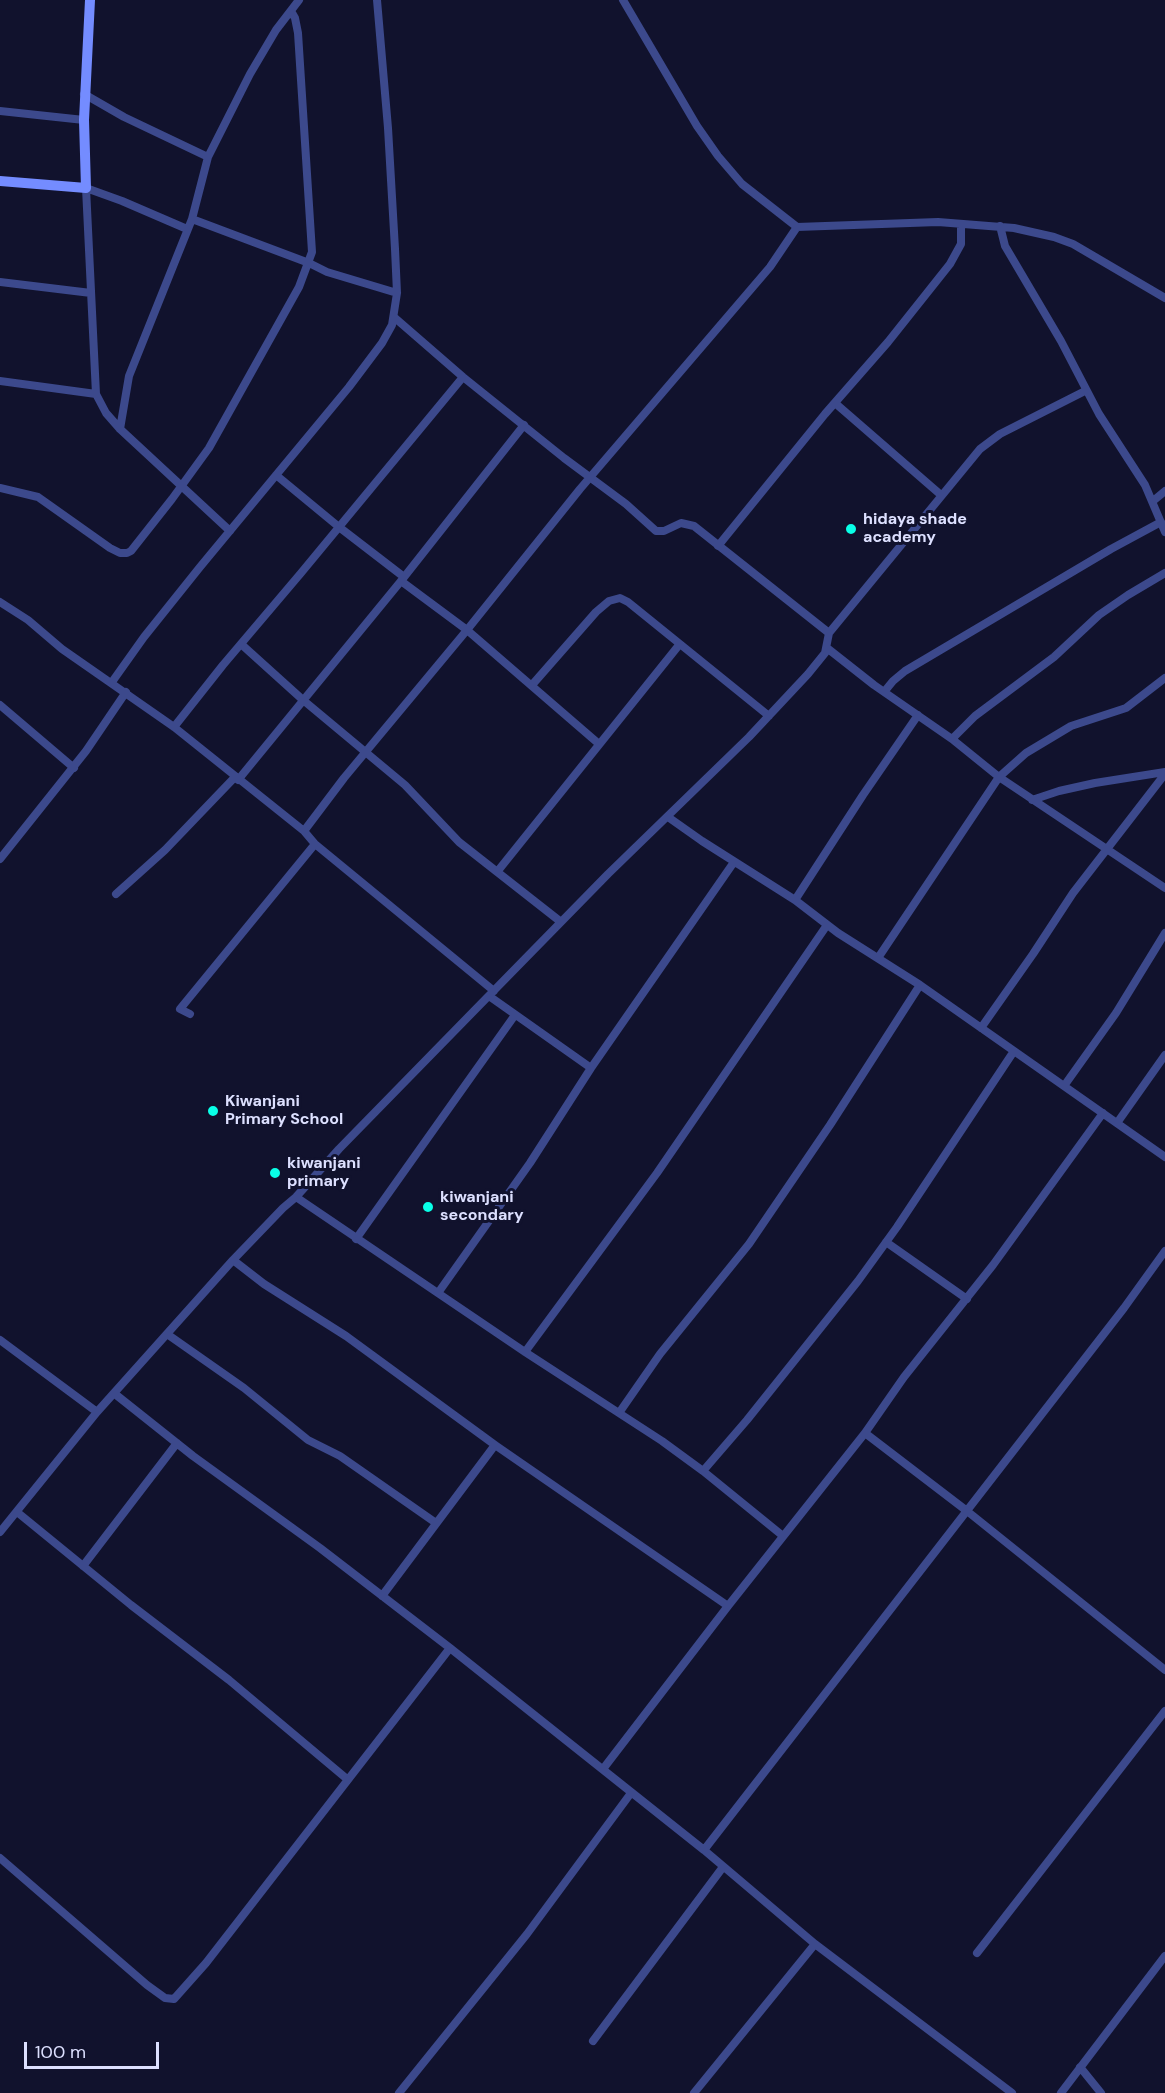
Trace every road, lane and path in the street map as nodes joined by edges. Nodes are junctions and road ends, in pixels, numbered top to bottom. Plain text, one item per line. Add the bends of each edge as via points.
1 (90, 0) edge
2 (299, 0) edge
3 (376, 0) edge
4 (623, 0) edge
5 (291, 11) junction
6 (84, 94) junction
7 (0, 111) edge
8 (84, 120) junction
9 (208, 157) junction
10 (0, 181) edge
11 (86, 188) junction
12 (192, 219) junction
13 (961, 224) junction
14 (1000, 226) junction
15 (797, 227) junction
16 (187, 229) junction
17 (309, 263) junction
18 (0, 282) edge
19 (1165, 287) edge
20 (1155, 291) junction
21 (91, 293) junction
22 (397, 293) junction
23 (1165, 298) edge
24 (395, 318) junction
25 (463, 377) junction
26 (0, 381) edge
27 (1085, 391) junction
28 (96, 394) junction
29 (835, 403) junction
30 (524, 425) junction
31 (120, 429) junction
32 (276, 475) junction
33 (590, 477) junction
34 (182, 486) junction
35 (0, 488) edge
36 (1165, 491) edge
37 (940, 495) junction
38 (1153, 501) junction
39 (1161, 522) junction
40 (339, 527) junction
41 (230, 531) junction
42 (1165, 532) edge
43 (718, 546) junction
44 (1165, 573) edge
45 (402, 579) junction
46 (0, 602) edge
47 (467, 630) junction
48 (829, 633) junction
49 (241, 644) junction
50 (679, 645) junction
51 (827, 648) junction
52 (1165, 678) edge
53 (112, 682) junction
54 (532, 685) junction
55 (126, 692) junction
56 (884, 692) junction
57 (303, 700) junction
58 (0, 706) edge
59 (918, 715) junction
60 (769, 716) junction
61 (174, 727) junction
62 (952, 739) junction
63 (599, 744) junction
64 (365, 752) junction
65 (74, 768) junction
66 (1165, 773) edge
67 (999, 777) junction
68 (236, 778) junction
69 (1032, 800) junction
70 (668, 817) junction
71 (304, 831) junction
72 (315, 844) junction
73 (1108, 849) junction
74 (0, 859) edge
75 (734, 862) junction
76 (497, 872) junction
77 (1165, 888) edge
78 (116, 894) dead end
79 (795, 900) junction
80 (561, 922) junction
81 (827, 925) junction
82 (1165, 933) edge
83 (878, 958) junction
84 (920, 985) junction
85 (491, 993) junction
86 (190, 1014) dead end
87 (515, 1015) junction
88 (981, 1028) junction
89 (1014, 1051) junction
90 (1165, 1056) edge
91 (591, 1068) junction
92 (1064, 1086) junction
93 (1102, 1113) junction
94 (1117, 1123) junction
95 (1165, 1157) edge
96 (296, 1197) junction
97 (356, 1239) junction
98 (886, 1242) junction
99 (1164, 1255) edge
100 (233, 1260) junction
101 (438, 1293) junction
102 (967, 1299) junction
103 (168, 1334) junction
104 (0, 1340) edge
105 (525, 1352) junction
106 (115, 1394) junction
107 (97, 1412) junction
108 (619, 1413) junction
109 (865, 1433) junction
110 (177, 1443) junction
111 (495, 1445) junction
112 (703, 1471) junction
113 (967, 1511) junction
114 (17, 1512) junction
115 (436, 1523) junction
116 (0, 1532) edge
117 (783, 1536) junction
118 (83, 1566) junction
119 (382, 1596) junction
120 (728, 1606) junction
121 (450, 1648) junction
122 (1165, 1670) edge
123 (1165, 1711) edge
124 (603, 1769) junction
125 (347, 1779) junction
126 (631, 1794) junction
127 (704, 1850) junction
128 (0, 1858) edge
129 (723, 1867) junction
130 (815, 1944) junction
131 (977, 1953) dead end
132 (1165, 1956) edge
133 (593, 2041) dead end
134 (1080, 2067) junction
135 (399, 2093) edge
136 (694, 2093) edge
137 (1012, 2093) edge
138 (1061, 2093) edge
139 (1101, 2093) edge

1 - 6 street
2 - 5 street
3 - 22 street
4 - 15 street via 717,156 742,184
5 - 9 street via 250,74
5 - 17 street via 298,33 312,240
6 - 8 street
6 - 9 street
7 - 8 street
8 - 11 street
9 - 12 street
10 - 11 street
11 - 16 street
11 - 21 street
12 - 16 street
12 - 17 street
13 - 14 street
13 - 15 street
13 - 29 street via 961,244 954,257
14 - 20 street via 1064,241
14 - 27 street via 1005,246
15 - 33 street via 770,267
16 - 31 street via 129,376
17 - 22 street via 348,280
17 - 34 street via 241,391
18 - 21 street
19 - 20 street
20 - 23 street
21 - 28 street
22 - 24 street
24 - 25 street
24 - 32 street via 363,368
25 - 30 street
25 - 40 street
26 - 28 street
27 - 37 street via 989,441
27 - 38 street
28 - 31 street
29 - 37 street
29 - 43 street
30 - 33 street
30 - 45 street
31 - 34 street
32 - 40 street
32 - 41 street
33 - 43 street via 656,531 686,523
33 - 47 street
34 - 35 street via 125,554 110,548 38,497
34 - 41 street
36 - 38 street
37 - 48 street
38 - 39 street
39 - 42 street
39 - 56 street via 905,671
40 - 45 street
40 - 49 street
41 - 53 street
43 - 48 street
44 - 62 street via 1099,615
45 - 47 street
45 - 57 street
46 - 53 street
47 - 54 street
47 - 64 street
48 - 51 street
49 - 57 street
49 - 61 street
50 - 54 street via 628,602 617,598 590,618
50 - 60 street
50 - 63 street
51 - 56 street
51 - 60 street
52 - 67 street via 1126,708 1071,726 1026,753
53 - 55 street
54 - 63 street
55 - 61 street
55 - 65 street
56 - 59 street
57 - 64 street
57 - 68 street
58 - 65 street
59 - 62 street
59 - 79 street
60 - 70 street
61 - 68 street
62 - 67 street
63 - 76 street
64 - 71 street
64 - 76 street via 405,785 459,842
65 - 74 street
66 - 69 street via 1095,783
66 - 73 street
67 - 69 street
67 - 83 street
68 - 71 street
68 - 78 street
69 - 73 street
70 - 75 street
70 - 80 street
71 - 72 street
72 - 85 street
72 - 86 street via 180,1009
73 - 77 street
73 - 88 street via 1073,893
75 - 79 street
75 - 91 street
76 - 80 street
79 - 81 street
80 - 85 street
81 - 83 street
81 - 105 street via 640,1198
82 - 92 street via 1116,1013
83 - 84 street
84 - 88 street
84 - 108 street via 749,1244 660,1354
85 - 87 street
85 - 96 street
87 - 91 street
87 - 97 street
88 - 89 street
89 - 92 street
89 - 98 street
90 - 94 street
91 - 101 street
92 - 93 street
93 - 94 street
93 - 102 street
94 - 95 street
96 - 97 street
96 - 100 street
97 - 101 street
98 - 102 street
98 - 112 street
99 - 113 street
100 - 103 street
100 - 111 street via 346,1336
101 - 105 street
102 - 109 street
103 - 106 street
103 - 115 street via 308,1440 340,1456
104 - 107 street
105 - 108 street
106 - 107 street
106 - 110 street
107 - 114 street
108 - 112 street
109 - 113 street
109 - 117 street
110 - 118 street
110 - 119 street
111 - 115 street
111 - 120 street
112 - 117 street
113 - 122 street
113 - 127 street
114 - 116 street
114 - 118 street
115 - 119 street
117 - 120 street
118 - 125 street via 230,1680
119 - 121 street
120 - 124 street
121 - 124 street
121 - 125 street
123 - 131 street
124 - 126 street
125 - 128 street via 206,1963 172,2000 147,1985
126 - 127 street
126 - 135 street via 528,1934
127 - 129 street
129 - 130 street
129 - 133 street
130 - 136 street
130 - 137 street
132 - 134 street
134 - 138 street
134 - 139 street

